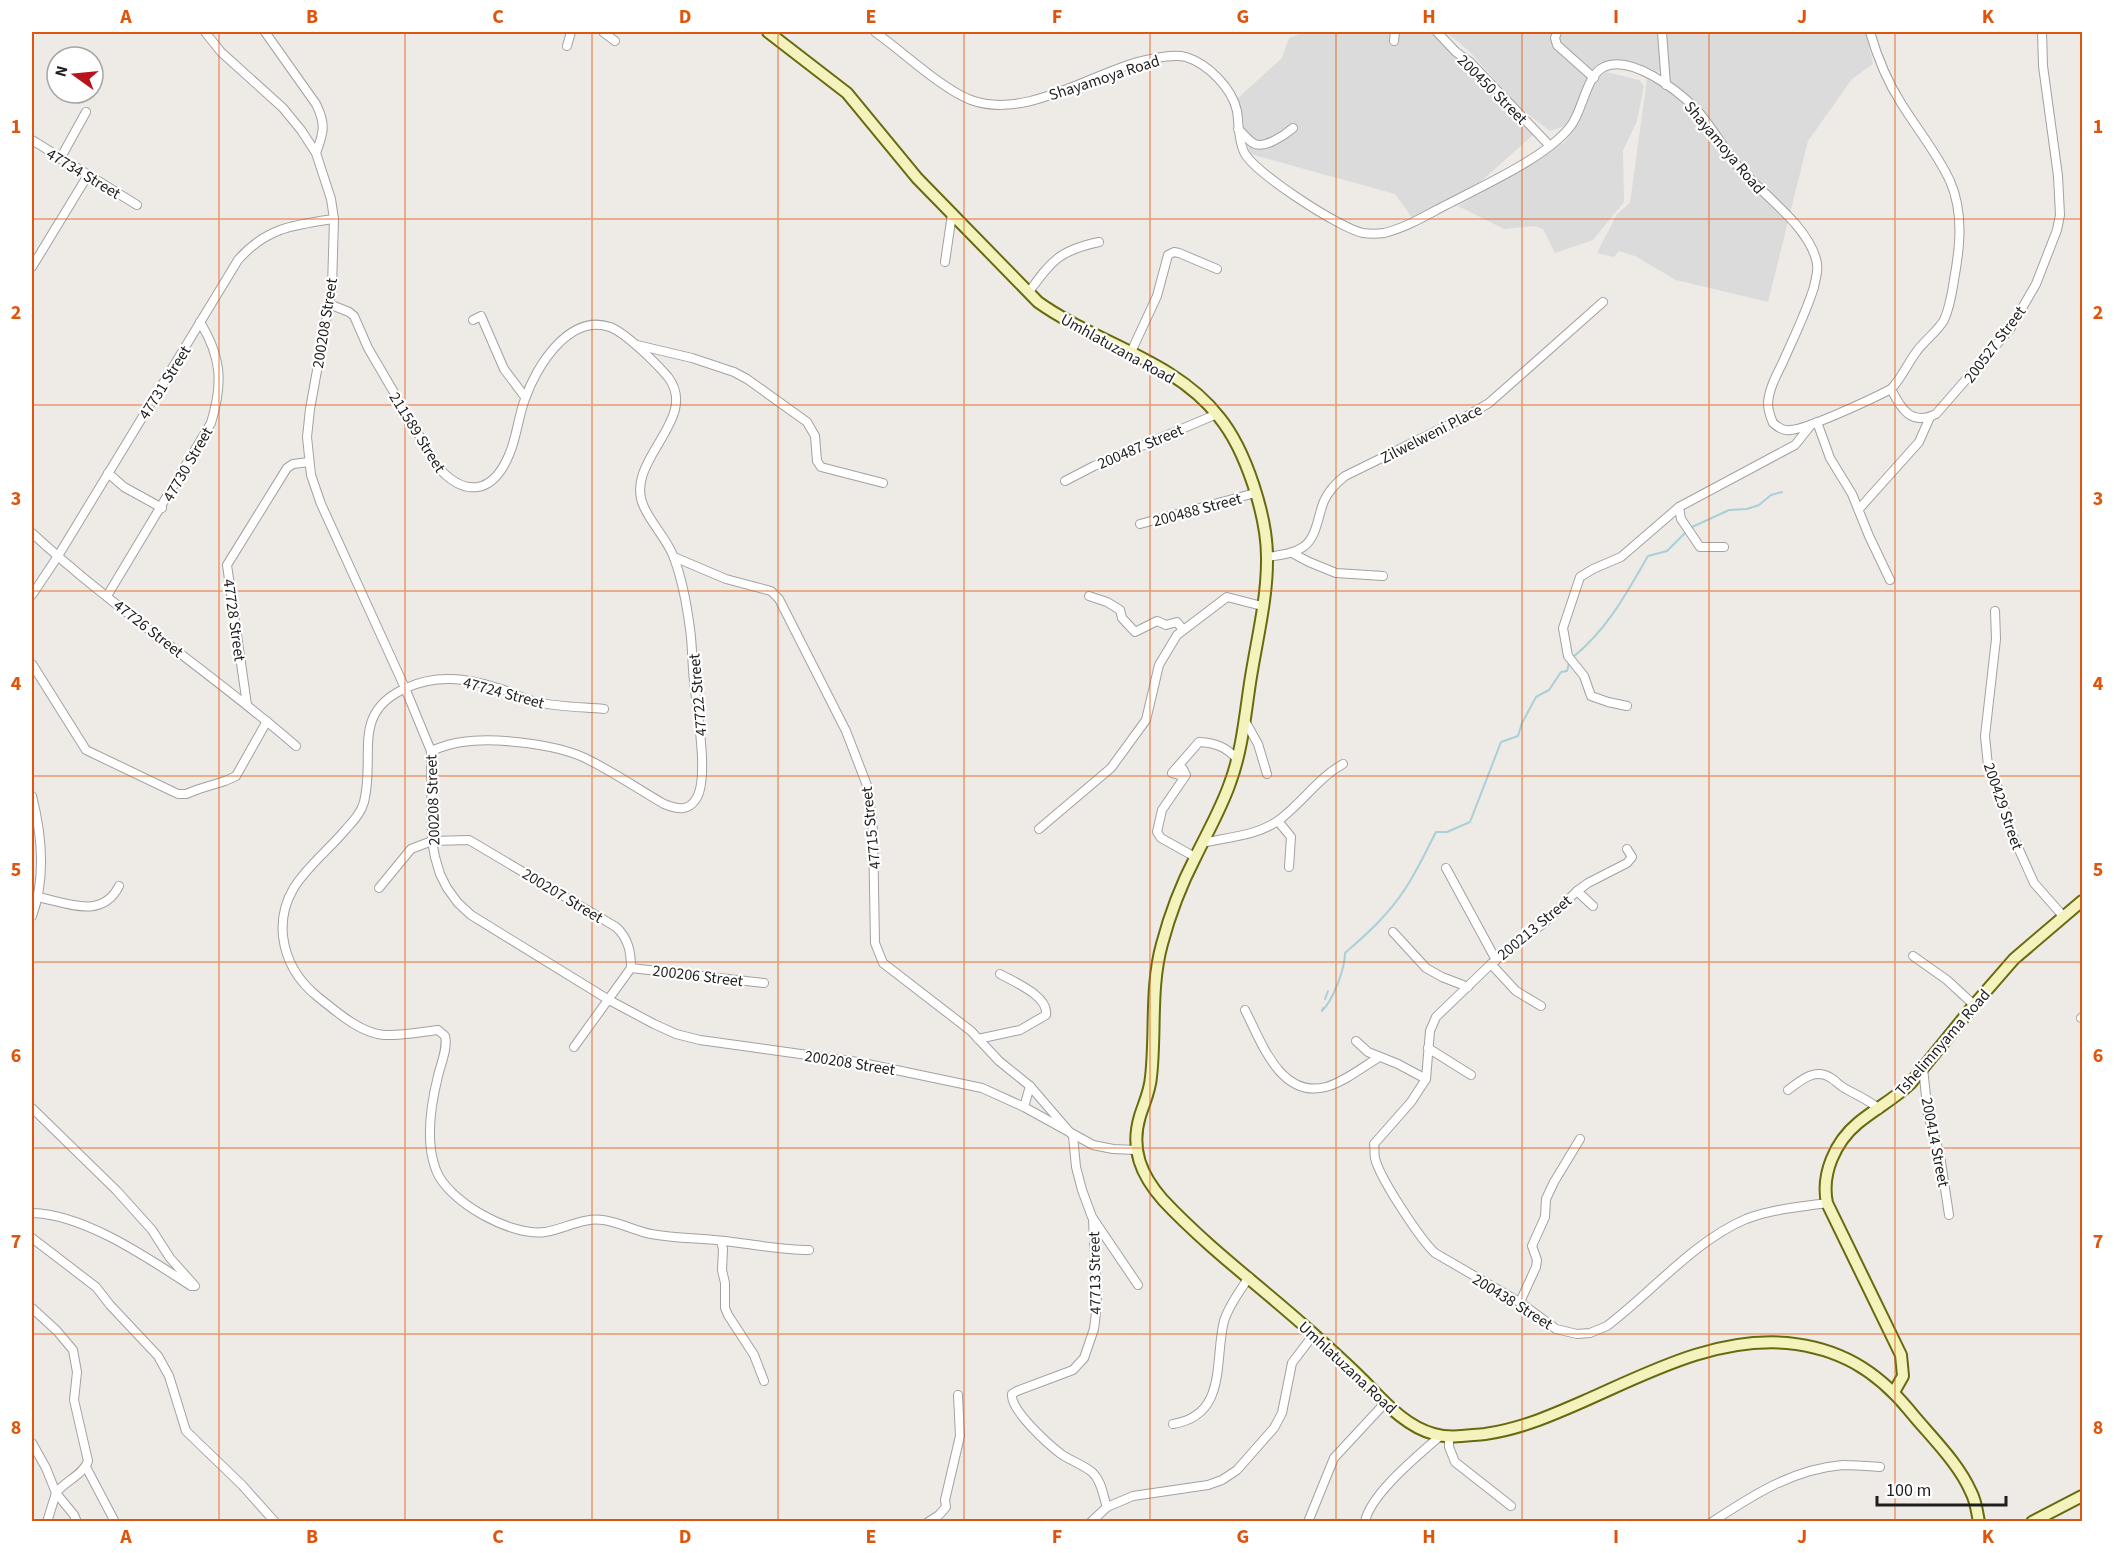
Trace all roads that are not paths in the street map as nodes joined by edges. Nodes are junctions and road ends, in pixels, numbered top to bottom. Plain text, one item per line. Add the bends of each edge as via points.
1 (205, 32) edge
2 (264, 32) edge
3 (571, 32) edge
4 (603, 32) edge
5 (768, 32) edge
6 (875, 32) edge
7 (1395, 32) edge
8 (1437, 32) edge
9 (1557, 32) edge
10 (1662, 32) edge
11 (1870, 32) edge
12 (2042, 32) edge
13 (615, 41) dead end
14 (1394, 41) dead end
15 (567, 46) dead end
16 (1594, 78) junction
17 (1666, 85) junction
18 (86, 112) dead end
19 (1293, 128) dead end
20 (1238, 129) junction
21 (32, 140) edge
22 (1550, 146) junction
23 (316, 153) junction
24 (60, 159) junction
25 (88, 175) junction
26 (136, 204) dead end
27 (952, 214) junction
28 (334, 219) junction
29 (1099, 242) dead end
30 (945, 262) dead end
31 (32, 267) edge
32 (1217, 269) dead end
33 (1029, 292) junction
34 (1603, 302) dead end
35 (329, 304) junction
36 (473, 320) dead end
37 (200, 322) junction
38 (633, 343) junction
39 (1131, 352) junction
40 (1891, 389) junction
41 (525, 397) junction
42 (1217, 414) junction
43 (1930, 417) junction
44 (1814, 423) junction
45 (309, 462) junction
46 (108, 473) junction
47 (1065, 481) dead end
48 (882, 483) dead end
49 (1255, 493) junction
50 (1679, 507) junction
51 (162, 508) junction
52 (1859, 509) junction
53 (1140, 524) dead end
54 (32, 533) edge
55 (1724, 547) dead end
56 (1292, 553) junction
57 (58, 556) junction
58 (674, 557) junction
59 (1268, 557) junction
60 (1383, 576) dead end
61 (1890, 580) dead end
62 (32, 595) edge
63 (107, 596) junction
64 (1089, 596) dead end
65 (1262, 606) junction
66 (1995, 611) dead end
67 (1183, 630) junction
68 (32, 664) edge
69 (405, 688) junction
70 (247, 705) junction
71 (1627, 706) dead end
72 (604, 709) dead end
73 (1244, 720) junction
74 (267, 721) junction
75 (296, 746) dead end
76 (431, 751) junction
77 (1237, 759) junction
78 (1343, 764) dead end
79 (1267, 774) dead end
80 (32, 796) edge
81 (1278, 821) junction
82 (1039, 829) dead end
83 (432, 841) junction
84 (1202, 843) junction
85 (1627, 849) dead end
86 (1195, 857) junction
87 (1289, 867) dead end
88 (1446, 868) dead end
89 (118, 886) dead end
90 (379, 888) dead end
91 (1577, 891) junction
92 (38, 897) junction
93 (2082, 901) edge
94 (1593, 906) dead end
95 (32, 916) edge
96 (2063, 916) junction
97 (1393, 932) dead end
98 (1913, 956) dead end
99 (1494, 962) junction
100 (632, 968) junction
101 (1000, 974) dead end
102 (764, 983) dead end
103 (1468, 987) junction
104 (609, 1000) junction
105 (1974, 1005) junction
106 (1541, 1006) dead end
107 (1245, 1010) dead end
108 (978, 1039) junction
109 (1356, 1041) dead end
110 (574, 1047) dead end
111 (1428, 1047) junction
112 (1379, 1057) junction
113 (1923, 1068) junction
114 (1471, 1075) dead end
115 (1426, 1079) junction
116 (1030, 1086) junction
117 (1788, 1090) dead end
118 (1024, 1107) junction
119 (32, 1108) edge
120 (1879, 1109) junction
121 (1073, 1136) junction
122 (1580, 1139) dead end
123 (1136, 1150) junction
124 (1827, 1203) junction
125 (32, 1213) edge
126 (1949, 1215) dead end
127 (1092, 1217) junction
128 (32, 1238) edge
129 (721, 1241) junction
130 (809, 1250) dead end
131 (1249, 1277) junction
132 (1138, 1285) dead end
133 (1520, 1302) junction
134 (32, 1308) edge
135 (1314, 1334) junction
136 (764, 1381) dead end
137 (1894, 1392) junction
138 (958, 1395) dead end
139 (1385, 1403) junction
140 (1173, 1424) dead end
141 (1444, 1436) junction
142 (32, 1443) edge
143 (86, 1467) junction
144 (1880, 1467) dead end
145 (56, 1493) junction
146 (2082, 1496) edge
147 (1511, 1506) dead end
148 (1107, 1507) junction
149 (1978, 1520) edge
150 (47, 1521) edge
151 (76, 1521) edge
152 (115, 1521) edge
153 (275, 1521) edge
154 (928, 1521) edge
155 (1091, 1521) edge
156 (1308, 1521) edge
157 (1365, 1521) edge
158 (1712, 1521) edge
159 (2032, 1521) edge

1 - 23 street, 200208 Street via 283,108
2 - 23 street via 321,114 323,135
3 - 15 street
4 - 13 street
5 - 27 street, Umhlatuzana Road via 847,93
6 - 20 street, Shayamoya Road via 950,89 987,104 1008,105 1040,98 1145,60 1185,57 1209,71 1229,92 1236,106
7 - 14 street
8 - 22 street, 200450 Street
9 - 16 street via 1557,45
10 - 17 street
11 - 40 street, Shayamoya Road via 1893,90 1950,182 1960,219 1960,250 1944,319
12 - 43 street, 200527 Street via 2058,176 2057,230 2036,284 2010,329 1952,398
16 - 17 street, Shayamoya Road via 1602,68 1623,64
16 - 22 street, Shayamoya Road via 1569,129
17 - 44 street, Shayamoya Road via 1702,117 1737,164 1796,225 1814,252 1817,273 1810,299 1772,386 1768,405 1773,423 1786,431
18 - 24 street
19 - 20 street via 1259,145
20 - 22 street, Shayamoya Road via 1245,153 1263,172 1343,226 1374,234 1435,211
21 - 24 street, 47734 Street
23 - 28 street, 200208 Street
24 - 25 street, 47734 Street
25 - 26 street, 47734 Street
25 - 31 street
27 - 30 street
27 - 33 street, Umhlatuzana Road
28 - 35 street, 200208 Street
28 - 37 street, 47731 Street via 280,228 249,248 228,274
29 - 33 street via 1056,258
32 - 39 street via 1171,253 1157,296
33 - 39 street, Umhlatuzana Road via 1059,316
34 - 56 street, Zilwelweni Place via 1490,403 1337,482 1324,500 1310,539
35 - 41 street, 211589 Street via 354,316 368,348 437,466 458,484 479,487 504,466
35 - 45 street, 200208 Street via 310,409
36 - 41 street via 481,316 504,369
37 - 46 street, 47731 Street
37 - 51 street, 47730 Street via 216,355 219,392 211,423
38 - 41 street, 211589 Street via 606,326 576,330 554,348
38 - 48 street via 692,358 747,379 807,422 815,436 821,467
38 - 58 street, 47722 Street via 669,379 674,391 676,402 671,423 640,482 644,506
39 - 42 street, Umhlatuzana Road via 1186,386
40 - 43 street via 1900,407 1908,413
40 - 44 street, Shayamoya Road
42 - 47 street, 200487 Street
42 - 49 street, Umhlatuzana Road via 1233,435
43 - 52 street via 1919,442
44 - 50 street via 1795,445
44 - 52 street
45 - 69 street, 200208 Street via 321,504
45 - 70 street, 47728 Street via 287,468 227,566
46 - 51 street via 124,487
46 - 57 street, 47731 Street
49 - 53 street, 200488 Street
49 - 59 street, Umhlatuzana Road
50 - 55 street via 1681,519 1700,547
50 - 71 street via 1621,557 1580,577 1563,628 1568,656 1584,676 1592,696
51 - 63 street, 47730 Street
52 - 61 street
54 - 57 street, 47726 Street
56 - 59 street
56 - 60 street via 1336,573
57 - 62 street, 47731 Street
57 - 63 street, 47726 Street
58 - 76 street, 47722 Street via 690,628 702,748 699,794 688,808 664,804 585,758 556,748 475,740
58 - 108 street, 47715 Street via 726,579 771,591 779,599 846,731 868,788 875,943 880,958
59 - 65 street, Umhlatuzana Road
63 - 70 street, 47726 Street
64 - 67 street via 1120,610 1136,633 1157,621 1166,625 1177,622
65 - 67 street via 1227,597
65 - 73 street, Umhlatuzana Road
66 - 96 street, 200429 Street via 1996,639 1985,736 1988,766 2034,883
67 - 82 street via 1159,665 1146,720 1111,768
68 - 74 street via 90,753 183,795 236,776
69 - 72 street, 47724 Street via 447,678 498,688 538,702
69 - 76 street, 200208 Street
69 - 129 street, 47724 Street via 386,699 373,714 366,790 359,814 296,883 289,896 282,924 284,946 294,972 316,996 361,1028 384,1035 438,1030 444,1036 431,1122 432,1157 442,1183 458,1200 498,1221 531,1232 599,1219 661,1236
70 - 74 street, 47726 Street
73 - 77 street, Umhlatuzana Road
73 - 79 street via 1258,744
74 - 75 street, 47726 Street
76 - 83 street, 200208 Street
77 - 84 street, Umhlatuzana Road via 1229,788
77 - 86 street via 1215,743 1199,742 1172,773 1179,775 1183,769 1186,775 1162,810 1157,832
78 - 81 street via 1328,772
80 - 92 street via 41,866
81 - 84 street via 1246,834
81 - 87 street via 1291,837
83 - 90 street via 411,849
83 - 100 street, 200207 Street via 474,842 616,927 629,946
83 - 104 street, 200208 Street via 440,874 458,903 471,915
84 - 86 street, Umhlatuzana Road
85 - 91 street, 200213 Street via 1632,856 1627,863
86 - 123 street, Umhlatuzana Road via 1161,945 1151,1080 1138,1124
88 - 99 street
89 - 92 street via 113,897 94,907
91 - 94 street, 200213 Street
91 - 99 street, 200213 Street
92 - 95 street
93 - 96 street, Tshelimnyama Road
96 - 105 street, Tshelimnyama Road via 2026,948
97 - 103 street via 1426,968
98 - 105 street
99 - 103 street, 200213 Street
99 - 106 street, 200213 Street via 1516,991
100 - 102 street, 200206 Street
100 - 104 street
101 - 108 street via 1044,1003 1046,1015 1020,1030
103 - 111 street, 200213 Street via 1436,1017
104 - 110 street
104 - 118 street, 200208 Street via 676,1034 858,1062 944,1080 982,1088
105 - 113 street, Tshelimnyama Road
107 - 112 street via 1278,1070 1299,1086 1327,1087
108 - 116 street, 47715 Street
109 - 112 street
111 - 114 street
111 - 115 street, 200213 Street
112 - 115 street
113 - 120 street, Tshelimnyama Road via 1899,1095
113 - 126 street, 200414 Street via 1928,1115 1940,1155
115 - 133 street, 200438 Street via 1374,1144 1383,1177 1429,1247
116 - 118 street
116 - 121 street, 47715 Street
117 - 120 street via 1815,1073 1824,1074
118 - 121 street, 200208 Street
119 - 125 street via 117,1191 195,1286 109,1236 53,1215
120 - 124 street, Tshelimnyama Road via 1847,1134 1833,1157 1826,1178
121 - 123 street, 200208 Street via 1093,1145
121 - 127 street via 1076,1167
122 - 133 street via 1546,1199 1545,1217 1532,1246 1536,1267
123 - 131 street, Umhlatuzana Road via 1145,1176 1165,1202
124 - 133 street, 200438 Street via 1771,1211 1744,1220 1706,1243 1607,1326 1590,1333 1556,1329
124 - 137 street, Tshelimnyama Road via 1900,1355 1903,1376
127 - 132 street
127 - 148 street, 47713 Street via 1097,1304 1084,1358 1073,1370 1012,1394 1012,1402 1062,1455 1092,1472
128 - 153 street via 96,1287 158,1356 169,1376 186,1431
129 - 130 street
129 - 136 street via 725,1308 754,1355
131 - 135 street, Umhlatuzana Road
131 - 140 street via 1224,1320 1216,1386 1198,1414
134 - 143 street via 73,1350 77,1372 74,1400 87,1449
135 - 139 street, Umhlatuzana Road
135 - 148 street via 1292,1363 1282,1413 1274,1428 1237,1470 1208,1485 1133,1496
137 - 141 street via 1839,1354 1811,1346 1745,1344 1675,1361 1530,1424 1503,1431
137 - 149 street via 1970,1488
138 - 154 street via 960,1436 946,1507
139 - 141 street, Umhlatuzana Road via 1420,1428
139 - 156 street via 1334,1458
141 - 147 street via 1455,1462
141 - 157 street via 1389,1485 1371,1505
142 - 145 street
143 - 145 street
143 - 152 street
144 - 158 street via 1842,1466 1806,1472 1757,1492
145 - 150 street
145 - 151 street
146 - 159 street
148 - 155 street

